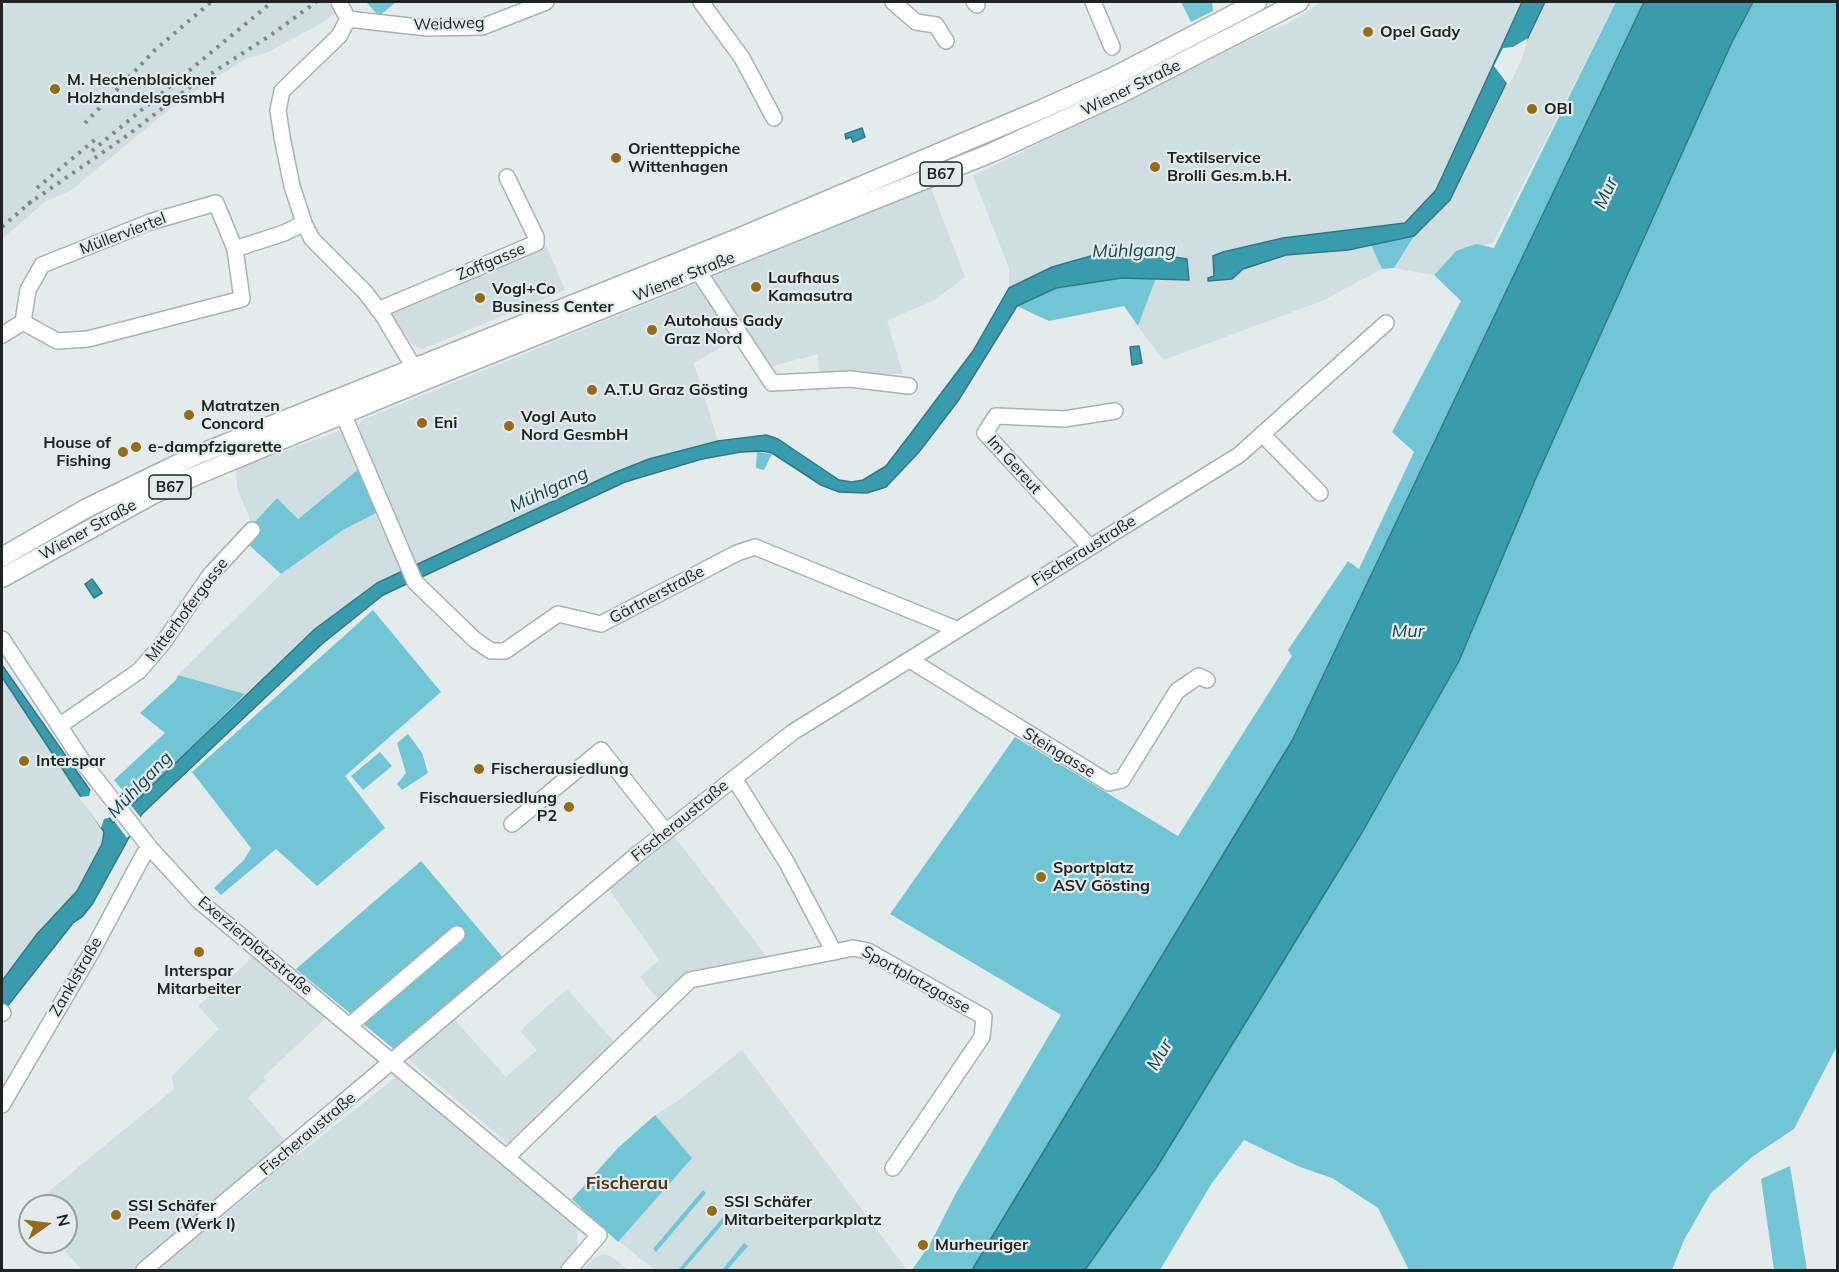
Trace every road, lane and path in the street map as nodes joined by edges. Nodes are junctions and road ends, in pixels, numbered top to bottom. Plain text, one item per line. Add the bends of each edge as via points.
1 (339, 2) edge
2 (546, 2) edge
3 (701, 2) edge
4 (893, 2) edge
5 (1093, 2) edge
6 (1257, 2) edge
7 (1299, 2) edge
8 (348, 19) junction
9 (946, 41) dead end
10 (1112, 47) dead end
11 (774, 118) dead end
12 (507, 177) dead end
13 (304, 223) junction
14 (235, 249) junction
15 (698, 271) junction
16 (378, 310) junction
17 (23, 322) junction
18 (1386, 322) dead end
19 (2, 335) edge
20 (418, 374) junction
21 (909, 386) dead end
22 (1116, 411) dead end
23 (344, 416) junction
24 (1262, 434) junction
25 (1320, 493) dead end
26 (252, 530) dead end
27 (1090, 547) junction
28 (2, 557) edge
29 (2, 578) edge
30 (957, 629) junction
31 (2, 639) edge
32 (910, 660) junction
33 (1207, 680) dead end
34 (59, 726) junction
35 (734, 778) junction
36 (512, 824) dead end
37 (666, 832) junction
38 (151, 849) junction
39 (458, 934) dead end
40 (834, 952) junction
41 (350, 1025) junction
42 (393, 1061) junction
43 (2, 1105) edge
44 (507, 1157) junction
45 (893, 1168) dead end
46 (144, 1270) edge
47 (569, 1270) edge

1 - 8 street
2 - 8 street, Weidweg via 482,27 427,28
3 - 11 street via 742,58
4 - 9 street via 916,22 936,25
5 - 10 street
6 - 20 main road, Wiener Straße / B67 via 1040,110
7 - 15 main road, Wiener Straße / B67 via 1048,129
8 - 13 street via 339,36 282,90 278,110 282,137
12 - 16 street, Zoffgasse via 536,243
13 - 14 street
13 - 16 street via 312,238
14 - 17 street, Müllerviertel via 242,299 88,339 57,341
14 - 17 street, Müllerviertel via 216,203 150,222 42,265 28,290
15 - 20 main road, Wiener Straße / B67
15 - 21 street via 773,388 850,379
16 - 20 street
17 - 19 street
18 - 24 street, Fischeraustraße
20 - 23 main road, Wiener Straße / B67
20 - 28 main road, Wiener Straße / B67 via 140,481
22 - 27 street, Im Gereut via 1055,419 996,416 985,433
23 - 29 main road, Wiener Straße / B67 via 152,495
23 - 30 street, Gärtnerstraße via 416,582 491,651 514,645 558,614 602,624 754,547
24 - 25 street
24 - 27 street, Fischeraustraße via 1239,455
26 - 34 street, Mitterhofergasse via 210,575 139,671
27 - 30 street, Fischeraustraße
30 - 32 street, Fischeraustraße
31 - 34 street, Exerzierplatzstraße
32 - 33 street, Steingasse via 1109,783 1122,780 1178,691 1199,676
32 - 35 street, Fischeraustraße via 794,732
34 - 38 street, Exerzierplatzstraße
35 - 37 street, Fischeraustraße
35 - 40 street via 787,863
36 - 37 street via 601,750
37 - 42 street, Fischeraustraße
38 - 41 street, Exerzierplatzstraße via 216,917
38 - 43 street, Zanklstraße via 144,854
39 - 41 street
40 - 44 street via 690,980
40 - 45 street, Sportplatzgasse via 854,948 868,951 984,1017 982,1037
41 - 42 street, Exerzierplatzstraße
42 - 44 street, Exerzierplatzstraße
42 - 46 street, Fischeraustraße
44 - 47 street, Exerzierplatzstraße via 599,1235

